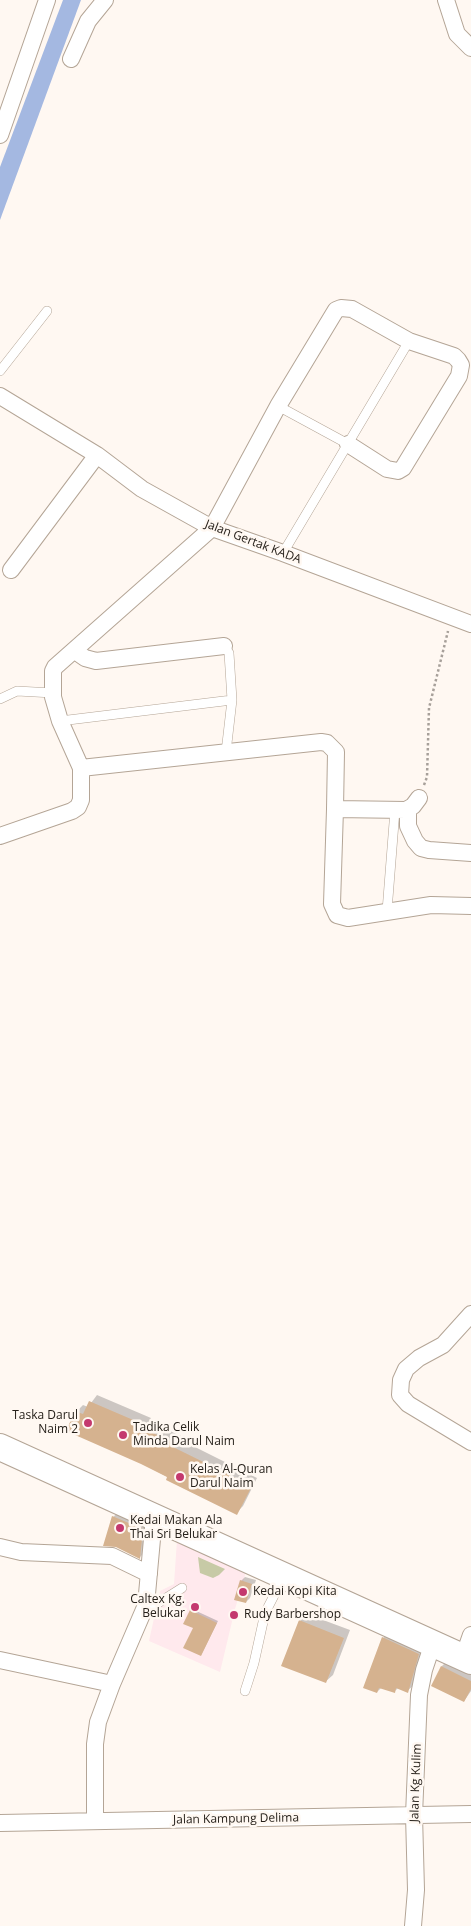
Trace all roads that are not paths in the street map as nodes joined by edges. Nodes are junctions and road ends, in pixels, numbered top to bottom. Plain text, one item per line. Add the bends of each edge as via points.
1 (47, 0) edge
2 (105, 0) edge
3 (446, 0) edge
4 (471, 48) edge
5 (71, 59) dead end
6 (0, 135) edge
7 (47, 311) dead end
8 (409, 341) junction
9 (0, 371) edge
10 (0, 396) edge
11 (278, 406) junction
12 (348, 444) junction
13 (97, 454) junction
14 (212, 528) junction
15 (282, 553) junction
16 (12, 570) dead end
17 (471, 624) edge
18 (224, 646) joint
19 (74, 651) junction
20 (53, 692) junction
21 (0, 699) edge
22 (232, 700) junction
23 (60, 721) junction
24 (226, 752) junction
25 (81, 768) junction
26 (407, 806) junction
27 (335, 809) junction
28 (0, 836) edge
29 (471, 853) edge
30 (471, 906) edge
31 (387, 910) junction
32 (471, 1314) edge
33 (471, 1442) edge
34 (0, 1447) edge
35 (154, 1517) junction
36 (0, 1548) edge
37 (149, 1574) junction
38 (284, 1576) junction
39 (182, 1588) dead end
40 (146, 1605) junction
41 (433, 1643) junction
42 (468, 1651) edge
43 (0, 1660) edge
44 (112, 1684) junction
45 (244, 1691) dead end
46 (471, 1814) edge
47 (414, 1816) junction
48 (95, 1821) junction
49 (0, 1823) edge
50 (413, 1926) edge

1 - 6 street
2 - 5 street via 88,21
3 - 4 street via 457,34
7 - 9 lane
8 - 11 street via 352,309 341,308 332,315
8 - 12 lane
8 - 12 street via 458,360 461,370 445,400 407,464 398,471 387,469
10 - 13 street, Jalan Gertak KADA
11 - 12 lane
11 - 14 street
12 - 15 lane
13 - 14 street, Jalan Gertak KADA via 142,489
13 - 16 street
14 - 15 street, Jalan Gertak KADA
14 - 19 street
15 - 17 street, Jalan Gertak KADA
18 - 19 street via 96,661
18 - 22 lane via 229,653
19 - 20 street via 55,667
20 - 21 lane via 17,692
20 - 23 street
22 - 23 lane
22 - 24 lane
23 - 25 street
24 - 25 street
24 - 27 street via 327,743 336,752
25 - 28 street via 81,800 76,809
26 - 27 street
26 - 29 street via 408,826 420,848
26 - 31 lane
27 - 31 street via 333,910 342,918
30 - 31 street via 431,905
32 - 33 street via 443,1345 406,1369 400,1395 408,1404
34 - 35 main road
35 - 37 street
35 - 38 main road
36 - 37 street via 20,1552 112,1556
37 - 40 street
38 - 41 main road
38 - 45 lane via 264,1613 254,1663
39 - 40 lane via 155,1605
40 - 44 street
41 - 42 main road
41 - 47 street, Jalan Kg Kulim via 419,1695
43 - 44 street
44 - 48 street via 98,1722 95,1744
46 - 47 street, Jalan Kampung Delima
47 - 48 street, Jalan Kampung Delima
47 - 50 street, Jalan Kg Kulim via 416,1890
48 - 49 street, Jalan Kampung Delima

